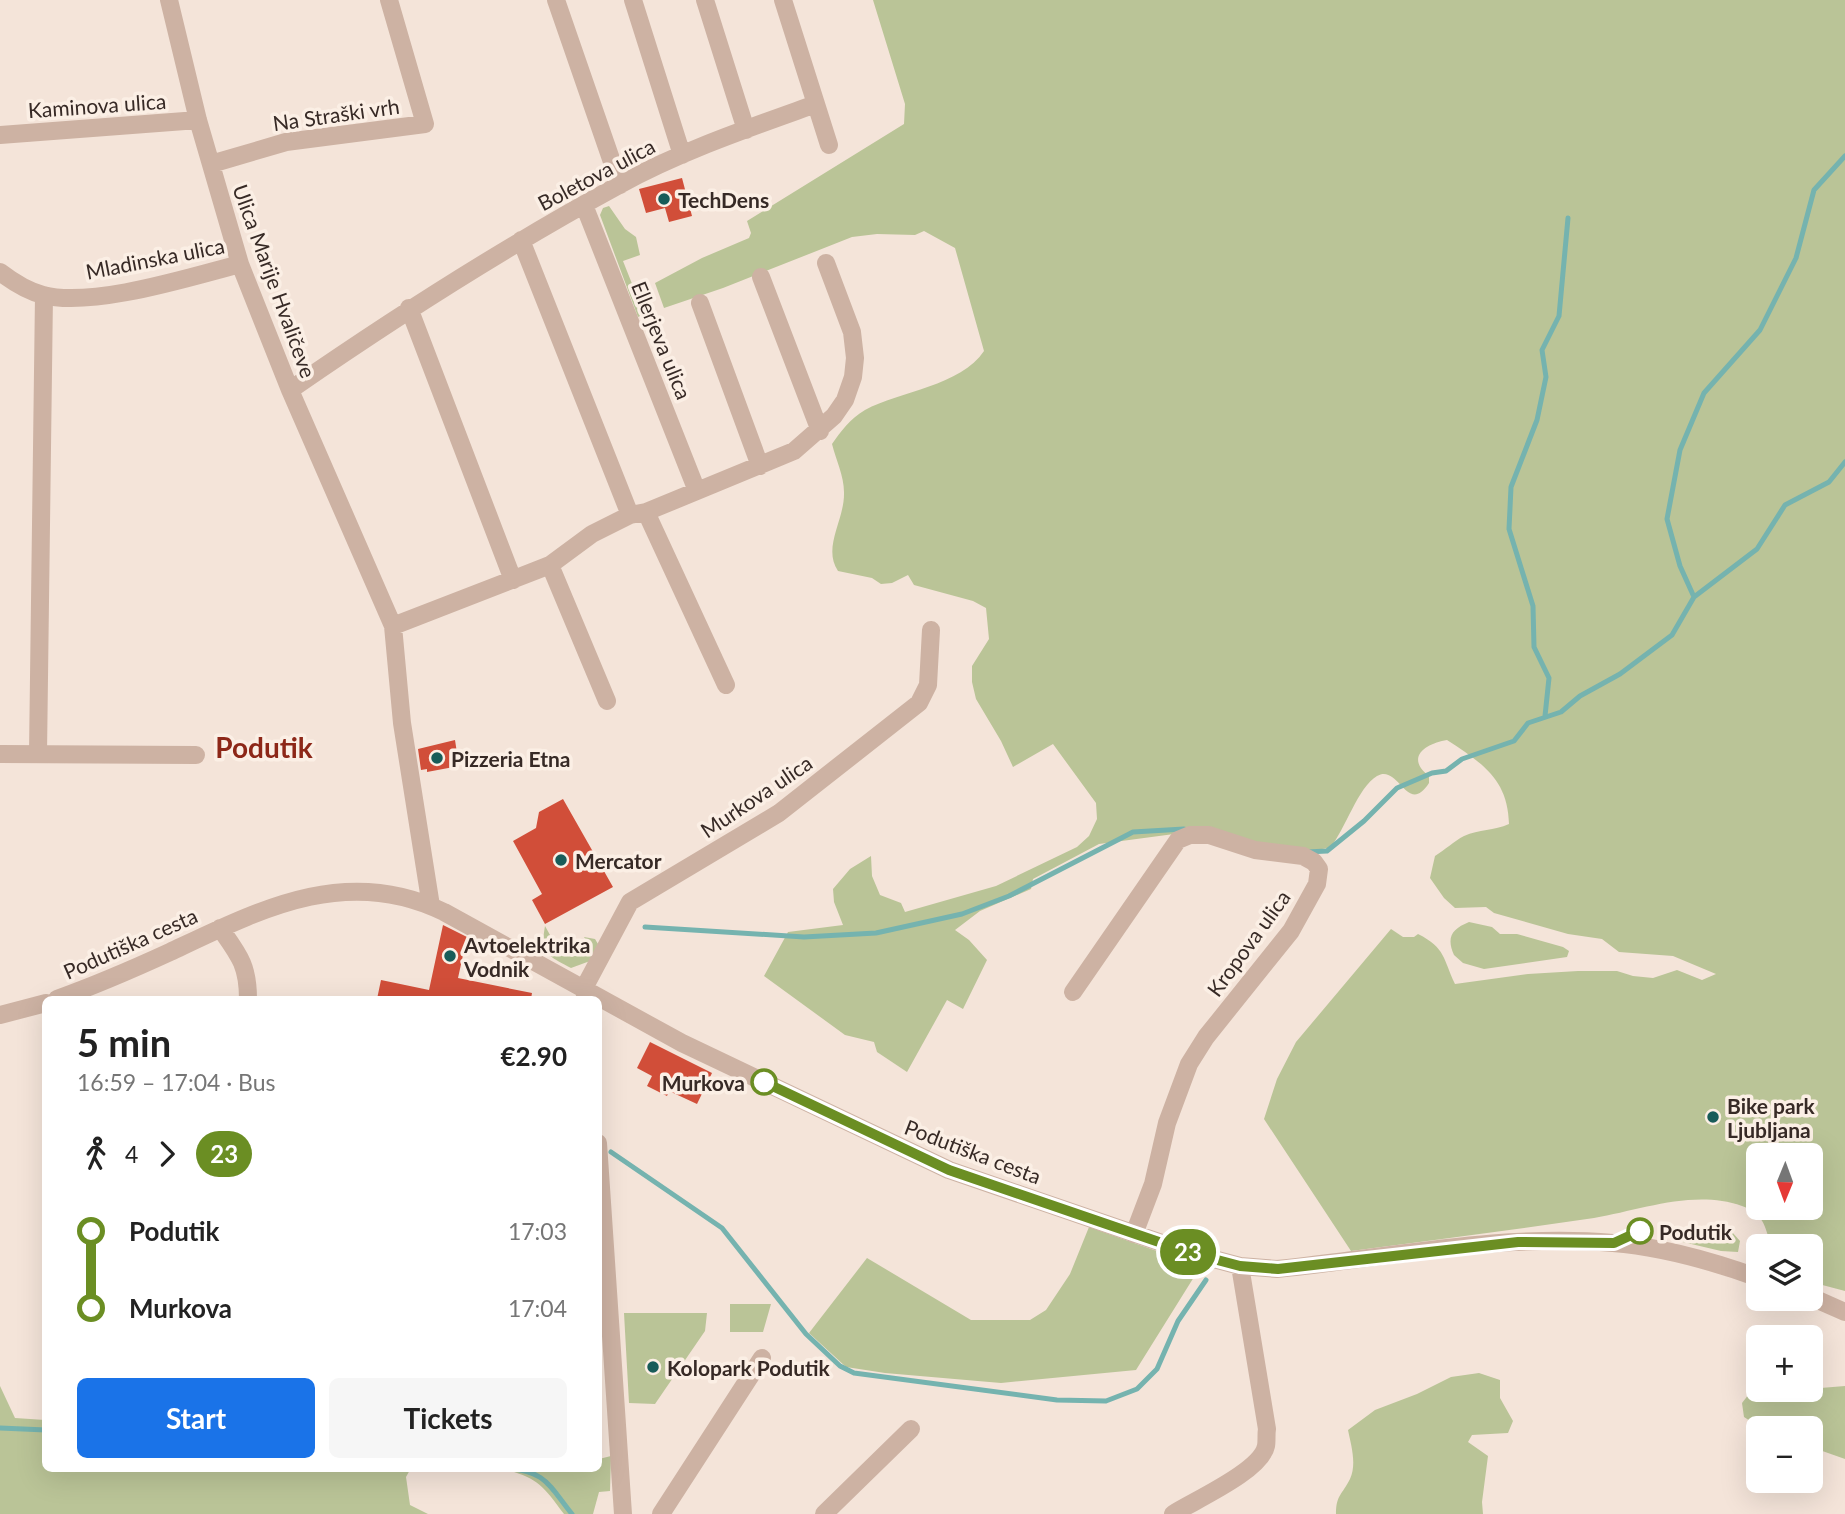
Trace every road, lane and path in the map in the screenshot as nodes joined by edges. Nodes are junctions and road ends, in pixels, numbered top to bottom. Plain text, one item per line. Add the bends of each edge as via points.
1 (169, 0) edge
2 (389, 0) edge
3 (556, 0) edge
4 (633, 0) edge
5 (705, 0) edge
6 (782, 0) edge
7 (816, 104) junction
8 (198, 120) junction
9 (746, 130) junction
10 (0, 135) edge
11 (829, 145) dead end
12 (682, 155) junction
13 (211, 164) junction
14 (620, 185) junction
15 (584, 205) junction
16 (521, 240) junction
17 (825, 263) dead end
18 (240, 264) junction
19 (0, 272) edge
20 (761, 277) dead end
21 (44, 295) junction
22 (700, 303) dead end
23 (409, 308) junction
24 (290, 390) junction
25 (820, 431) junction
26 (760, 466) junction
27 (697, 491) junction
28 (638, 514) junction
29 (550, 565) junction
30 (513, 580) junction
31 (393, 626) junction
32 (931, 630) dead end
33 (726, 684) dead end
34 (607, 701) dead end
35 (0, 754) edge
36 (38, 754) junction
37 (196, 755) dead end
38 (431, 906) junction
39 (220, 928) junction
40 (1073, 992) dead end
41 (591, 995) edge
42 (65, 996) edge
43 (248, 996) edge
44 (602, 1001) edge
45 (42, 1004) edge
46 (0, 1015) edge
47 (602, 1224) edge
48 (1134, 1234) junction
49 (1240, 1266) junction
50 (1746, 1274) edge
51 (1823, 1302) edge
52 (1845, 1312) edge
53 (762, 1358) dead end
54 (911, 1429) dead end
55 (623, 1514) edge
56 (661, 1514) edge
57 (824, 1514) edge
58 (1173, 1514) edge

1 - 8 street, Ulica Marije Hvaličeve
2 - 13 street, Na Straški vrh via 425,124 286,142
3 - 14 street
4 - 12 street
5 - 9 street
6 - 7 street
7 - 9 street, Boletova ulica
7 - 11 street
8 - 10 street, Kaminova ulica
8 - 13 street, Ulica Marije Hvaličeve
9 - 12 street, Boletova ulica
12 - 14 street, Boletova ulica
13 - 18 street, Ulica Marije Hvaličeve
14 - 15 street, Boletova ulica
15 - 16 street, Boletova ulica
15 - 27 street, Ellerjeva ulica
16 - 23 street, Boletova ulica
16 - 28 street
17 - 25 street via 852,332 855,358 845,400
18 - 21 street, Mladinska ulica via 100,296
18 - 24 street, Ulica Marije Hvaličeve
19 - 21 street, Mladinska ulica
20 - 25 street
21 - 36 street
22 - 26 street
23 - 24 street, Boletova ulica
23 - 30 street
24 - 31 street, Ulica Marije Hvaličeve
25 - 26 street via 794,451
26 - 27 street
27 - 28 street
28 - 29 street via 592,534
28 - 33 street
29 - 30 street
29 - 34 street
30 - 31 street
31 - 38 street, Ulica Marije Hvaličeve via 401,723
32 - 41 street, Murkova ulica via 928,685 919,703 779,813 630,902
35 - 36 street
36 - 37 street
38 - 39 street, Podutiška cesta via 373,893 323,894 272,906
38 - 41 street, Podutiška cesta
39 - 42 street, Podutiška cesta
39 - 43 street, Podutiška cesta via 248,976
40 - 48 street, Kropova ulica via 1178,840 1209,835 1255,850 1303,856 1319,870 1317,884 1291,931 1189,1064
44 - 48 street, Podutiška cesta via 926,1159
45 - 46 street, Podutiška cesta
47 - 55 street
48 - 49 street, Podutiška cesta
49 - 50 street, Podutiška cesta via 1278,1269 1518,1242 1588,1242 1665,1250
49 - 58 street via 1266,1448 1234,1479
51 - 52 street
53 - 56 street
54 - 57 street

